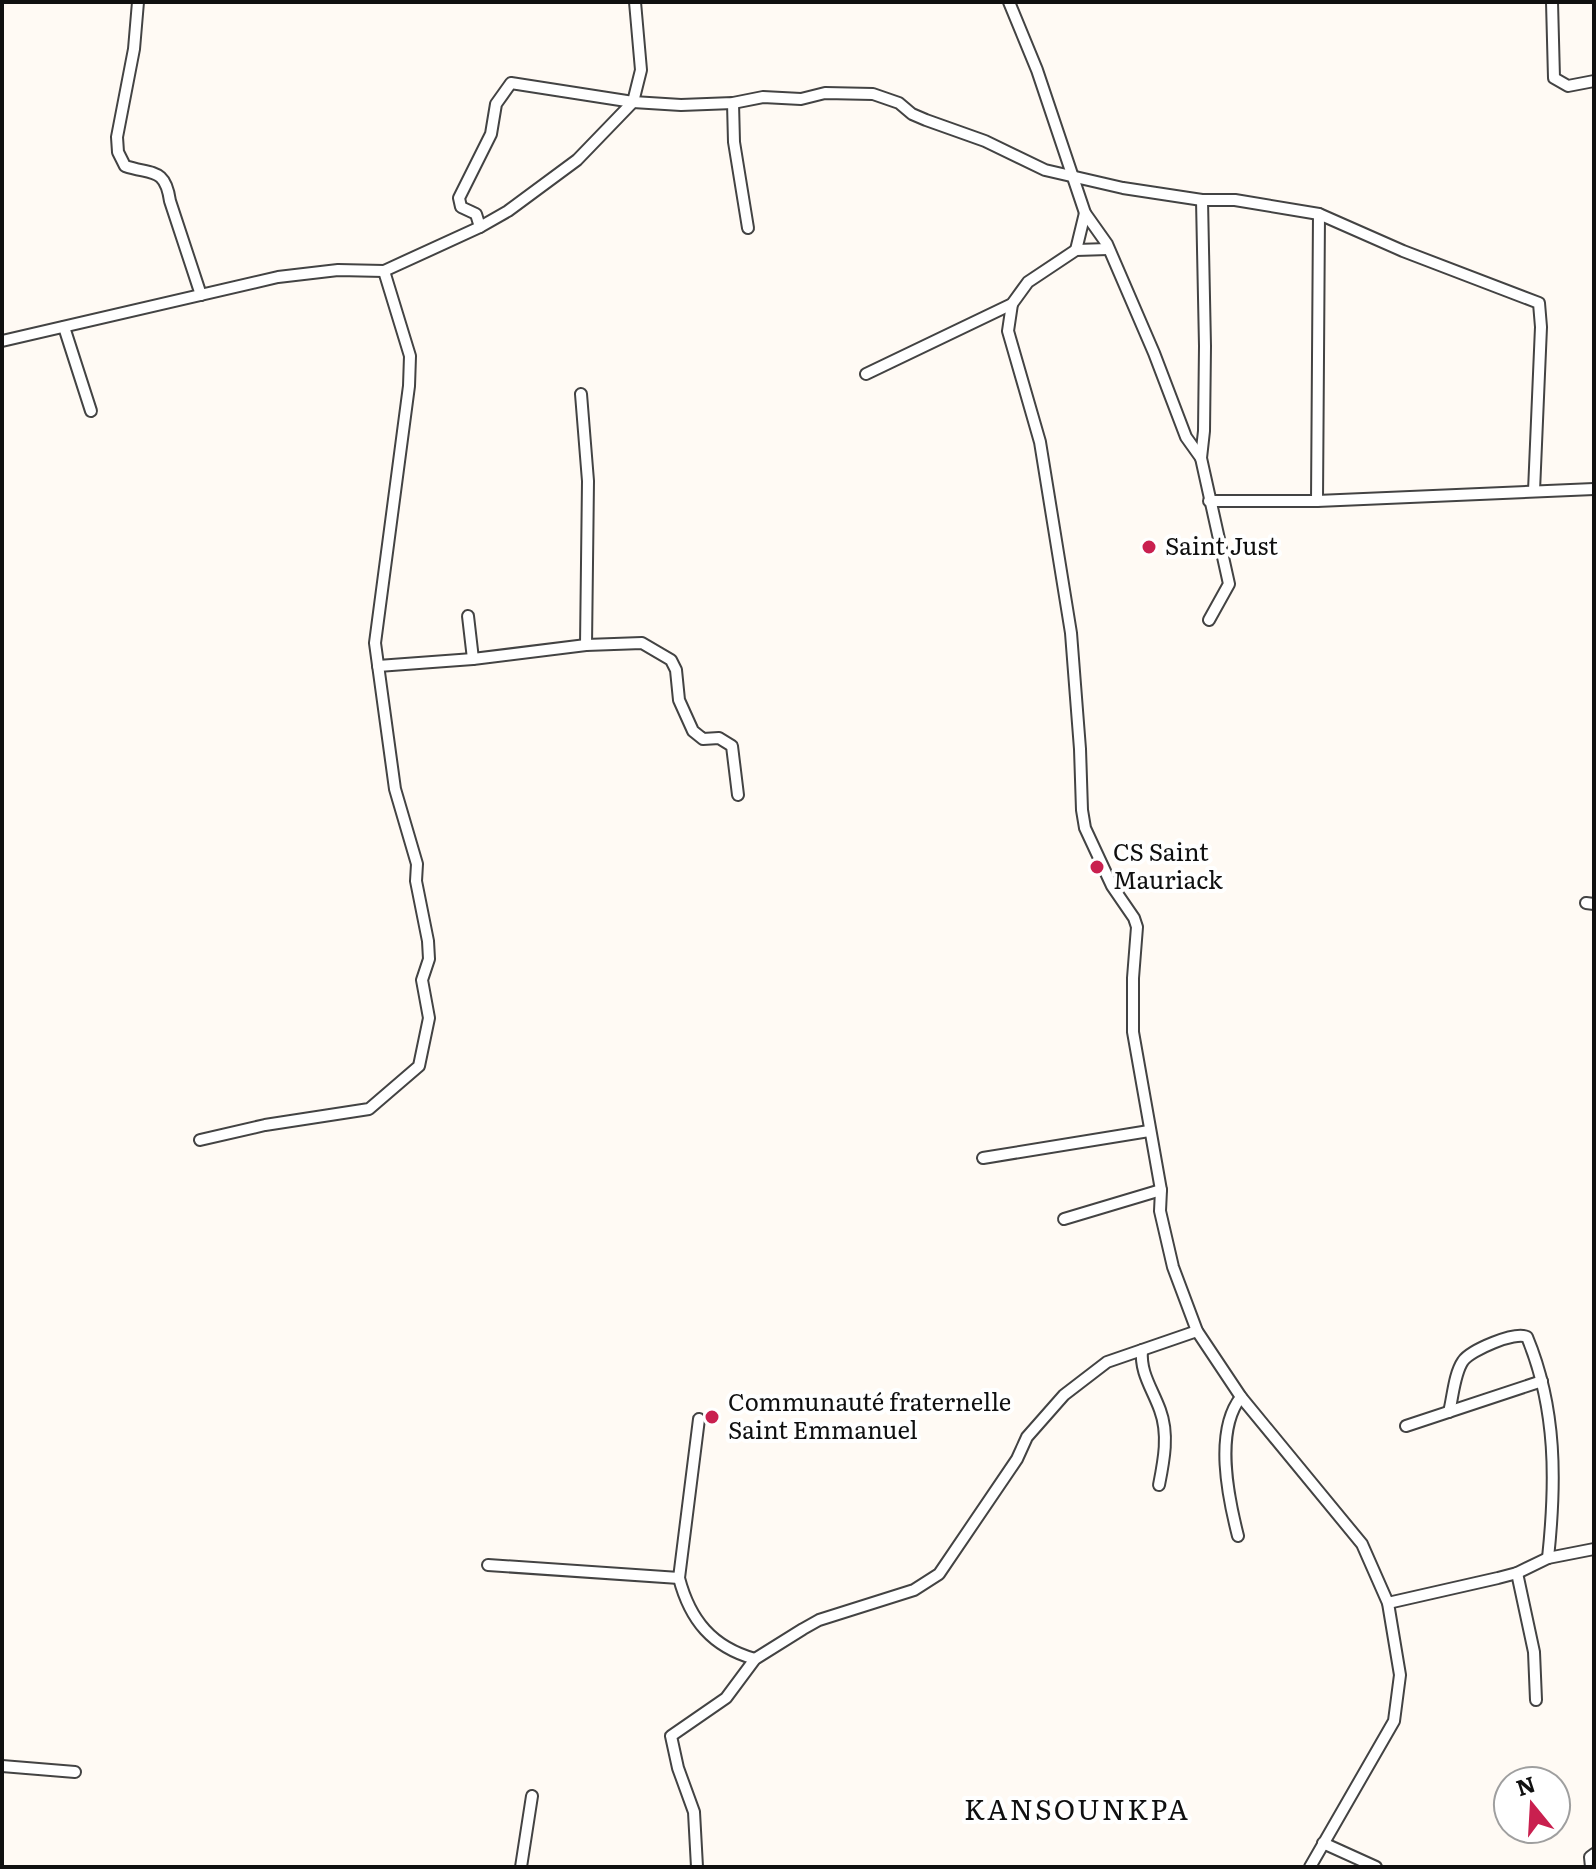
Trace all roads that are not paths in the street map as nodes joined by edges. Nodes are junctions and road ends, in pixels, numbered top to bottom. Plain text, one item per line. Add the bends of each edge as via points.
1 (138, 2) edge
2 (635, 2) edge
3 (1009, 2) edge
4 (1552, 2) edge
5 (1594, 81) edge
6 (633, 102) junction
7 (733, 103) junction
8 (1074, 175) junction
9 (1202, 200) junction
10 (1085, 213) junction
11 (1319, 214) junction
12 (480, 227) junction
13 (748, 228) dead end
14 (1108, 249) junction
15 (1076, 250) junction
16 (384, 271) junction
17 (201, 295) junction
18 (1012, 304) junction
19 (64, 327) junction
20 (2, 341) edge
21 (866, 374) dead end
22 (581, 394) dead end
23 (91, 411) dead end
24 (1201, 458) junction
25 (1594, 489) edge
26 (1534, 491) junction
27 (1209, 501) junction
28 (1317, 501) junction
29 (468, 616) dead end
30 (1209, 620) dead end
31 (586, 645) junction
32 (473, 659) junction
33 (378, 666) junction
34 (738, 795) dead end
35 (1149, 1131) junction
36 (200, 1140) dead end
37 (983, 1158) dead end
38 (1161, 1190) junction
39 (1064, 1219) dead end
40 (1197, 1331) junction
41 (1142, 1350) junction
42 (1542, 1381) junction
43 (1241, 1397) junction
44 (1449, 1412) junction
45 (699, 1419) dead end
46 (1406, 1426) dead end
47 (1159, 1485) dead end
48 (1238, 1536) dead end
49 (1594, 1549) edge
50 (1548, 1558) junction
51 (488, 1565) dead end
52 (1517, 1573) junction
53 (679, 1578) junction
54 (1388, 1603) junction
55 (755, 1659) junction
56 (1536, 1700) dead end
57 (2, 1766) edge
58 (75, 1772) dead end
59 (532, 1796) dead end
60 (1323, 1843) junction
61 (1594, 1854) edge
62 (521, 1867) edge
63 (697, 1867) edge
64 (1310, 1867) edge
65 (1376, 1867) edge
66 (1591, 1867) edge

1 - 17 street via 118,152 125,166 151,171 168,186
2 - 6 street via 641,70
3 - 8 street
4 - 5 street via 1554,78 1568,86
6 - 7 street
6 - 12 street via 577,160
6 - 12 street via 511,83 496,104 491,134 459,198 461,207 476,214
7 - 8 street via 763,97 873,94 1045,170
7 - 13 street
8 - 9 street
8 - 10 street
9 - 11 street
9 - 24 street
10 - 14 street
10 - 15 street
11 - 26 street via 1539,303
11 - 28 street
12 - 16 street
14 - 15 street
14 - 24 street via 1186,437
15 - 18 street via 1028,282
16 - 17 street via 278,277
16 - 33 street via 410,371 375,643
17 - 19 street
18 - 21 street
18 - 35 street via 1008,331 1040,442 1071,633 1083,819 1112,886 1137,927 1133,1032
19 - 20 street
19 - 23 street
22 - 31 street via 588,481
24 - 27 street
25 - 26 street
26 - 28 street
27 - 28 street
27 - 30 street via 1229,584
29 - 32 street
31 - 32 street
31 - 34 street via 642,643 666,655 676,670 679,700 693,731 732,746
32 - 33 street
33 - 36 street via 395,789 417,864 428,941 422,980 429,1018 419,1066 369,1109
35 - 37 street
35 - 38 street
38 - 39 street
38 - 40 street via 1160,1211 1173,1267
40 - 41 street
40 - 43 street
41 - 47 street via 1141,1367 1165,1429
41 - 55 street via 1107,1362 1064,1395 1027,1437 939,1574 914,1590 819,1620
42 - 44 street
42 - 44 street via 1527,1337 1519,1334 1468,1355
42 - 50 street via 1553,1450
43 - 48 street via 1225,1458
43 - 54 street via 1362,1544
44 - 46 street
45 - 53 street
49 - 50 street
50 - 52 street
51 - 53 street
52 - 54 street
52 - 56 street via 1534,1652
53 - 55 street via 696,1620 719,1643
54 - 60 street via 1400,1675 1394,1721
55 - 63 street via 726,1698 671,1736 694,1812
57 - 58 street
59 - 62 street
60 - 64 street
60 - 65 street
61 - 66 street

